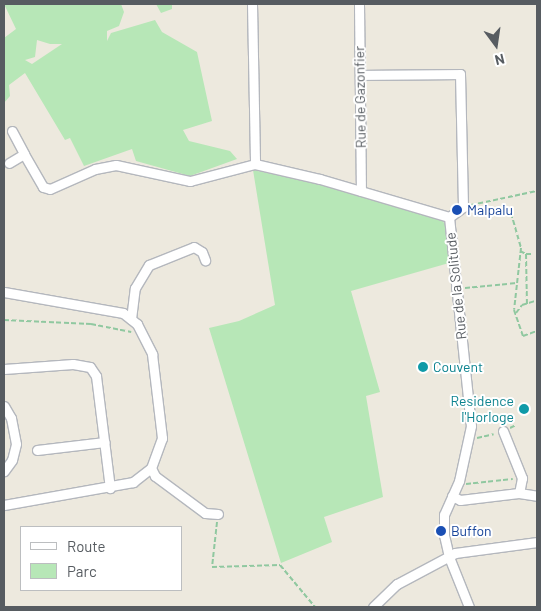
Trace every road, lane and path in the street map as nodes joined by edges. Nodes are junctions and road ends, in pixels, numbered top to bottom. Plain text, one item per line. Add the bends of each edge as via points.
1 (252, 4) edge
2 (359, 4) edge
3 (360, 75) junction
4 (12, 131) dead end
5 (24, 154) junction
6 (9, 163) dead end
7 (255, 164) junction
8 (361, 191) junction
9 (537, 191) edge
10 (463, 207) junction
11 (511, 213) dead end
12 (449, 217) junction
13 (520, 251) junction
14 (526, 254) junction
15 (531, 254) dead end
16 (205, 260) dead end
17 (517, 284) junction
18 (457, 289) junction
19 (4, 292) edge
20 (535, 301) dead end
21 (527, 304) junction
22 (516, 313) dead end
23 (131, 319) junction
24 (4, 320) edge
25 (140, 329) junction
26 (537, 332) edge
27 (4, 368) edge
28 (4, 406) edge
29 (516, 425) dead end
30 (503, 431) junction
31 (470, 438) junction
32 (105, 442) junction
33 (37, 450) dead end
34 (151, 468) junction
35 (4, 471) edge
36 (522, 478) junction
37 (459, 481) junction
38 (110, 488) junction
39 (519, 493) junction
40 (452, 496) junction
41 (537, 496) edge
42 (4, 505) edge
43 (218, 514) joint
44 (537, 542) edge
45 (449, 557) junction
46 (315, 607) edge
47 (373, 607) edge
48 (470, 607) edge

1 - 7 street
2 - 3 street, Rue de Gazonfier
3 - 8 street, Rue de Gazonfier
3 - 10 street via 460,74
4 - 5 street
5 - 6 street
5 - 7 street via 42,187 50,190 95,170 116,165 190,181
7 - 8 street, Rue de la Solitude
8 - 12 street, Rue de la Solitude
9 - 10 path
10 - 12 street
11 - 13 path
12 - 18 street, Rue de la Solitude
13 - 14 path
13 - 17 path
14 - 15 path
14 - 21 path
16 - 23 street via 202,252 194,247 149,265 135,288
17 - 18 path
17 - 26 path via 514,310 523,336
18 - 31 street, Rue de la Solitude
19 - 23 street via 123,314
20 - 21 path
21 - 22 path
23 - 25 street
24 - 25 path via 91,324 129,332
25 - 34 street via 152,354 162,438
27 - 32 street via 73,364 90,368 96,376
28 - 35 street via 11,418 16,444 12,460
29 - 30 path
30 - 31 path
30 - 36 street
31 - 37 street, Rue de la Solitude
32 - 33 street
32 - 38 street
34 - 38 street via 133,482
34 - 43 street via 155,476 205,512
36 - 37 path via 469,484
36 - 39 street
37 - 40 street, Rue de la Solitude
38 - 42 street
39 - 40 street via 460,500
39 - 41 street
40 - 45 street, Rue de la Solitude via 444,515
43 - 46 path via 212,567 280,564
44 - 45 street via 455,553
45 - 47 street via 397,584
45 - 48 street, Rue de la Solitude

